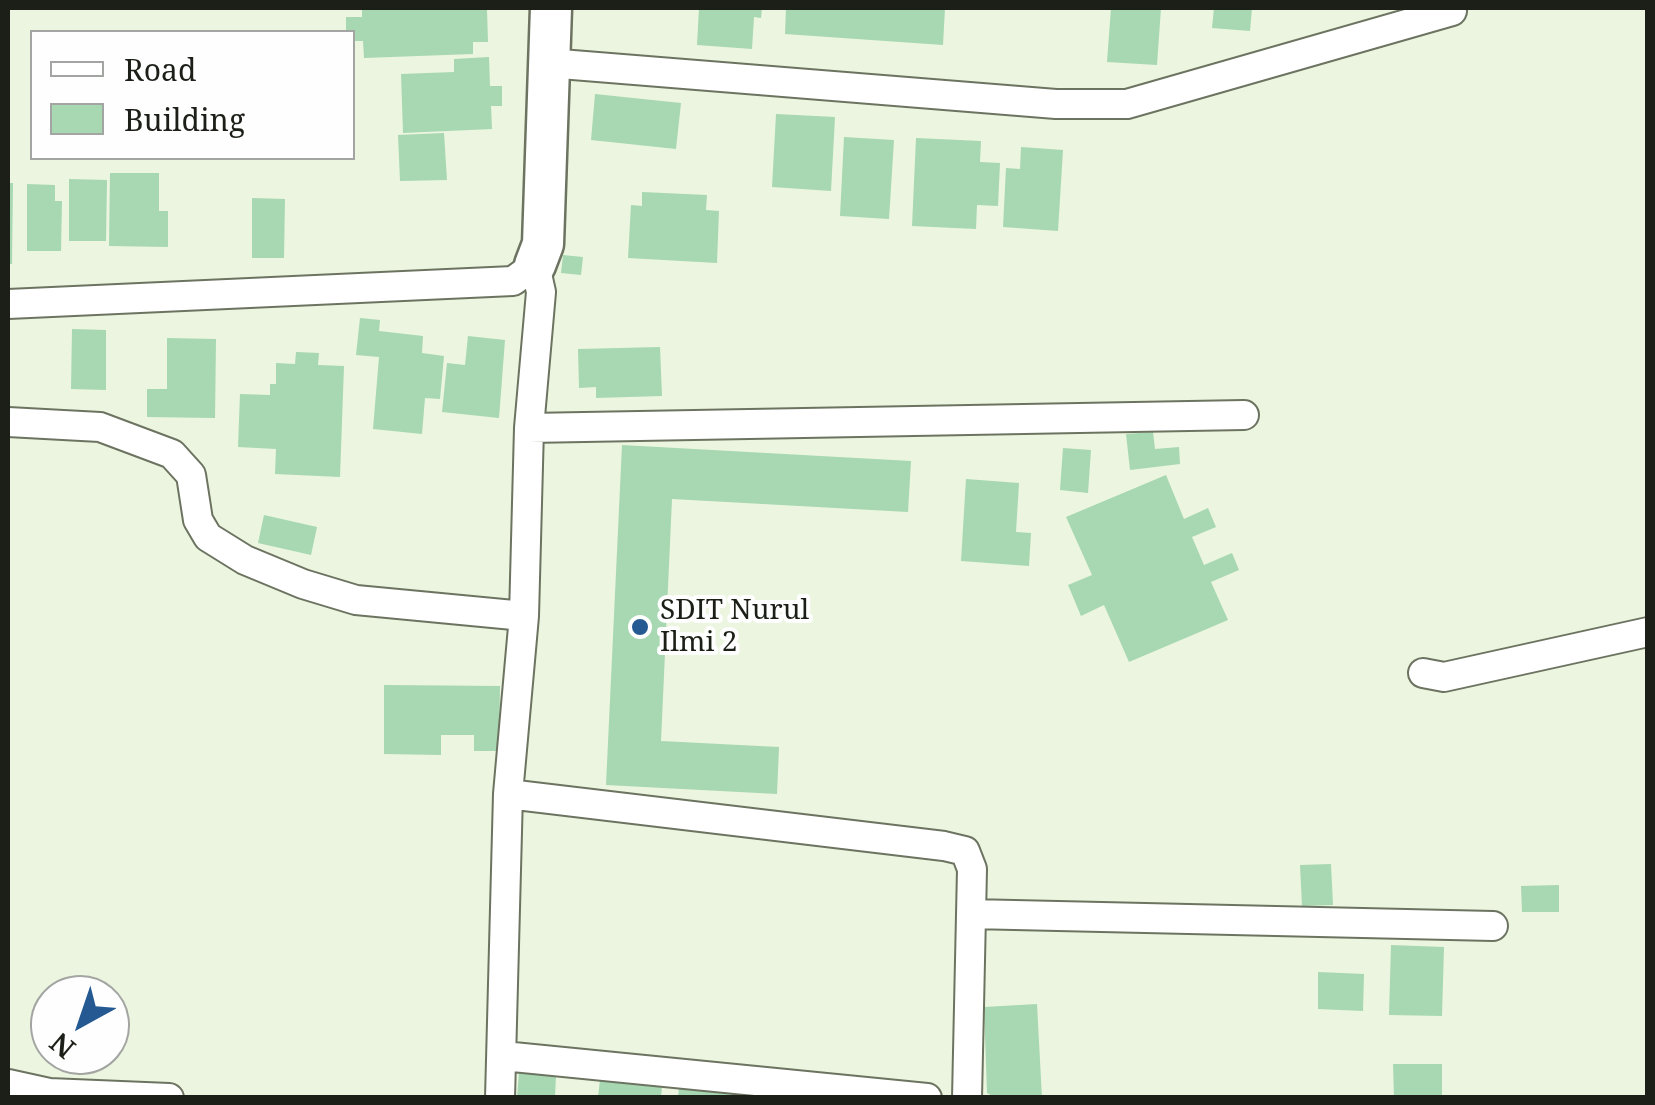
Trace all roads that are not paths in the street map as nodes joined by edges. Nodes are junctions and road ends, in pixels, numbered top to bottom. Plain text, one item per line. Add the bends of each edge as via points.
1 (551, 8) edge
2 (1452, 11) dead end
3 (548, 63) junction
4 (534, 265) junction
5 (8, 304) edge
6 (1244, 415) dead end
7 (8, 422) edge
8 (529, 428) junction
9 (524, 616) junction
10 (1648, 632) edge
11 (1423, 673) dead end
12 (508, 794) junction
13 (971, 914) junction
14 (1494, 926) dead end
15 (503, 1056) junction
16 (8, 1084) edge
17 (169, 1098) edge
18 (500, 1098) edge
19 (927, 1098) edge
20 (967, 1098) edge

1 - 3 street
2 - 3 street via 1127,104 1056,104
3 - 4 street via 543,244
4 - 5 street via 513,281
4 - 8 street via 541,292
6 - 8 street
7 - 9 street via 100,427 172,454 191,476 198,520 208,537 303,584 356,600
8 - 9 street
9 - 12 street
10 - 11 street via 1444,677
12 - 13 street via 960,849 972,869
12 - 15 street
13 - 14 street
13 - 20 street
15 - 18 street
15 - 19 street
16 - 17 street via 49,1093

